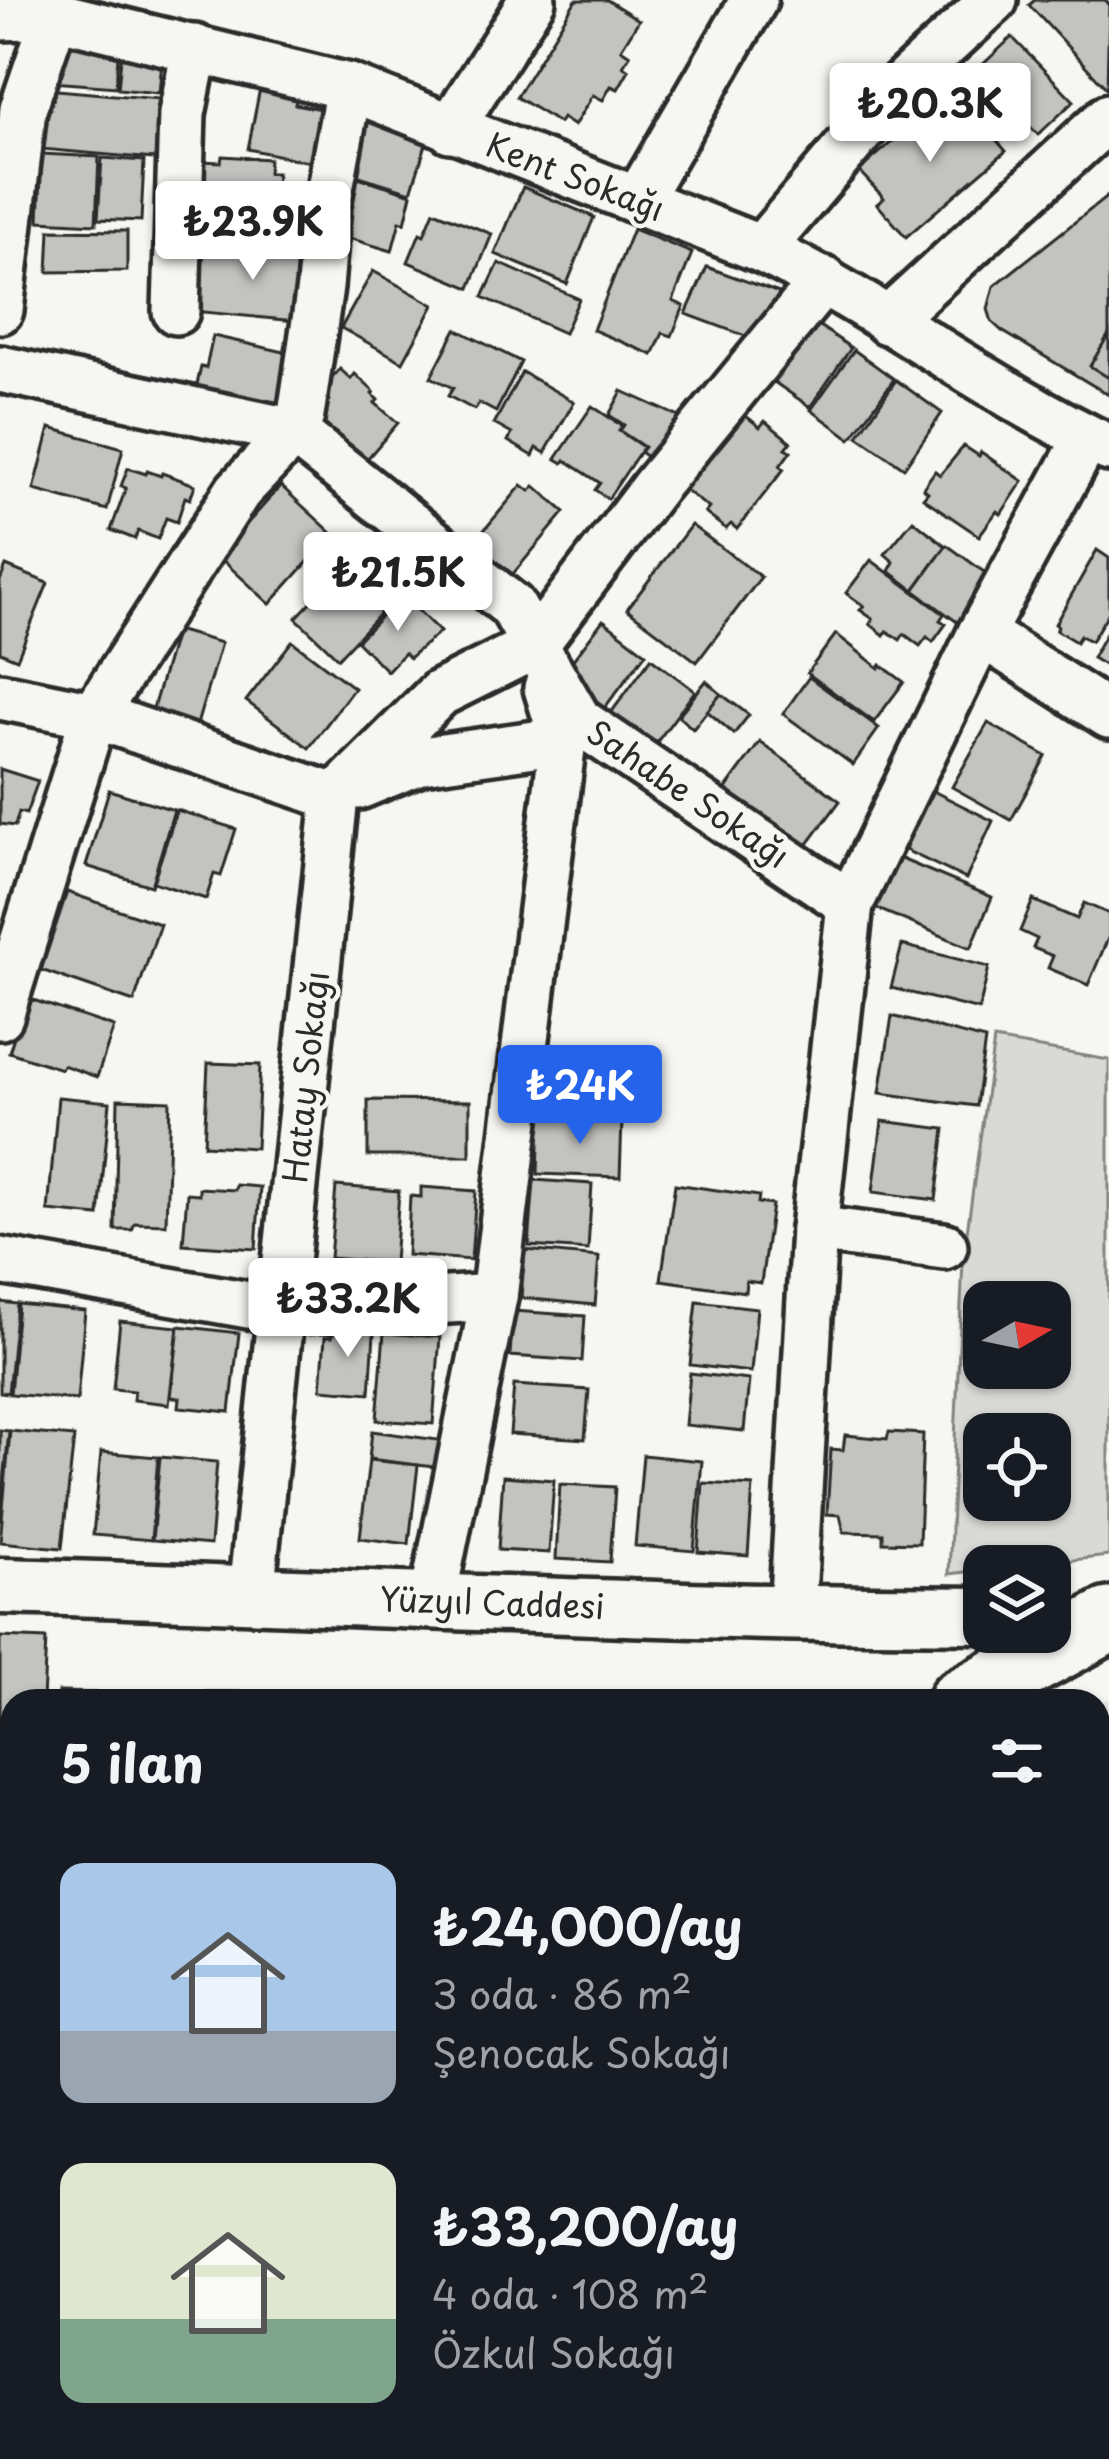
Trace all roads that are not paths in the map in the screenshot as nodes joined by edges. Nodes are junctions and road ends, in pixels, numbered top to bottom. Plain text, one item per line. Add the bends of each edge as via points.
1 (532, 0) edge
2 (754, 0) edge
3 (994, 0) edge
4 (108, 13) edge
5 (55, 15) junction
6 (0, 17) edge
7 (195, 48) junction
8 (349, 87) junction
9 (1109, 117) edge
10 (450, 129) junction
11 (638, 201) junction
12 (761, 249) junction
13 (824, 280) junction
14 (0, 310) edge
15 (176, 311) dead end
16 (887, 321) junction
17 (0, 368) edge
18 (294, 432) junction
19 (1098, 443) edge
20 (981, 634) junction
21 (534, 646) junction
22 (0, 696) edge
23 (94, 715) junction
24 (1109, 715) edge
25 (563, 740) junction
26 (335, 797) junction
27 (850, 904) junction
28 (0, 1016) edge
29 (814, 1229) junction
30 (944, 1246) dead end
31 (0, 1261) edge
32 (494, 1297) junction
33 (282, 1311) junction
34 (0, 1586) edge
35 (251, 1593) junction
36 (432, 1602) junction
37 (792, 1614) junction
38 (963, 1615) edge
39 (1071, 1616) edge
40 (1109, 1618) edge
41 (982, 1689) edge

1 - 10 street
2 - 11 street
3 - 12 street via 895,91
4 - 5 street, Kent Sokağı
4 - 7 street, Kent Sokağı
5 - 6 street, Kent Sokağı
5 - 14 street via 23,109
7 - 8 street, Kent Sokağı
7 - 15 street via 182,114
8 - 10 street, Kent Sokağı
8 - 18 street
9 - 16 street
10 - 11 street, Kent Sokağı
11 - 12 street, Kent Sokağı
12 - 13 street, Kent Sokağı
13 - 16 street, Kent Sokağı
13 - 21 street
16 - 19 street, Kent Sokağı
17 - 18 street, Sahabe Sokağı
18 - 21 street, Sahabe Sokağı via 512,606
18 - 23 street via 238,491
19 - 20 street
20 - 24 street
20 - 27 street
21 - 25 street
21 - 26 street via 440,693
21 - 27 street, Sahabe Sokağı via 579,721
22 - 23 street
23 - 26 street
23 - 28 street
25 - 26 street via 422,760
25 - 32 street
26 - 33 street, Hatay Sokağı
27 - 29 street
29 - 30 street
29 - 37 street
31 - 33 street
32 - 33 street
32 - 36 street
33 - 35 street, Hatay Sokağı
34 - 35 street, Yüzyıl Caddesi
35 - 36 street, Yüzyıl Caddesi
36 - 37 street, Yüzyıl Caddesi
37 - 38 street, Yüzyıl Caddesi
39 - 40 street
40 - 41 main road

